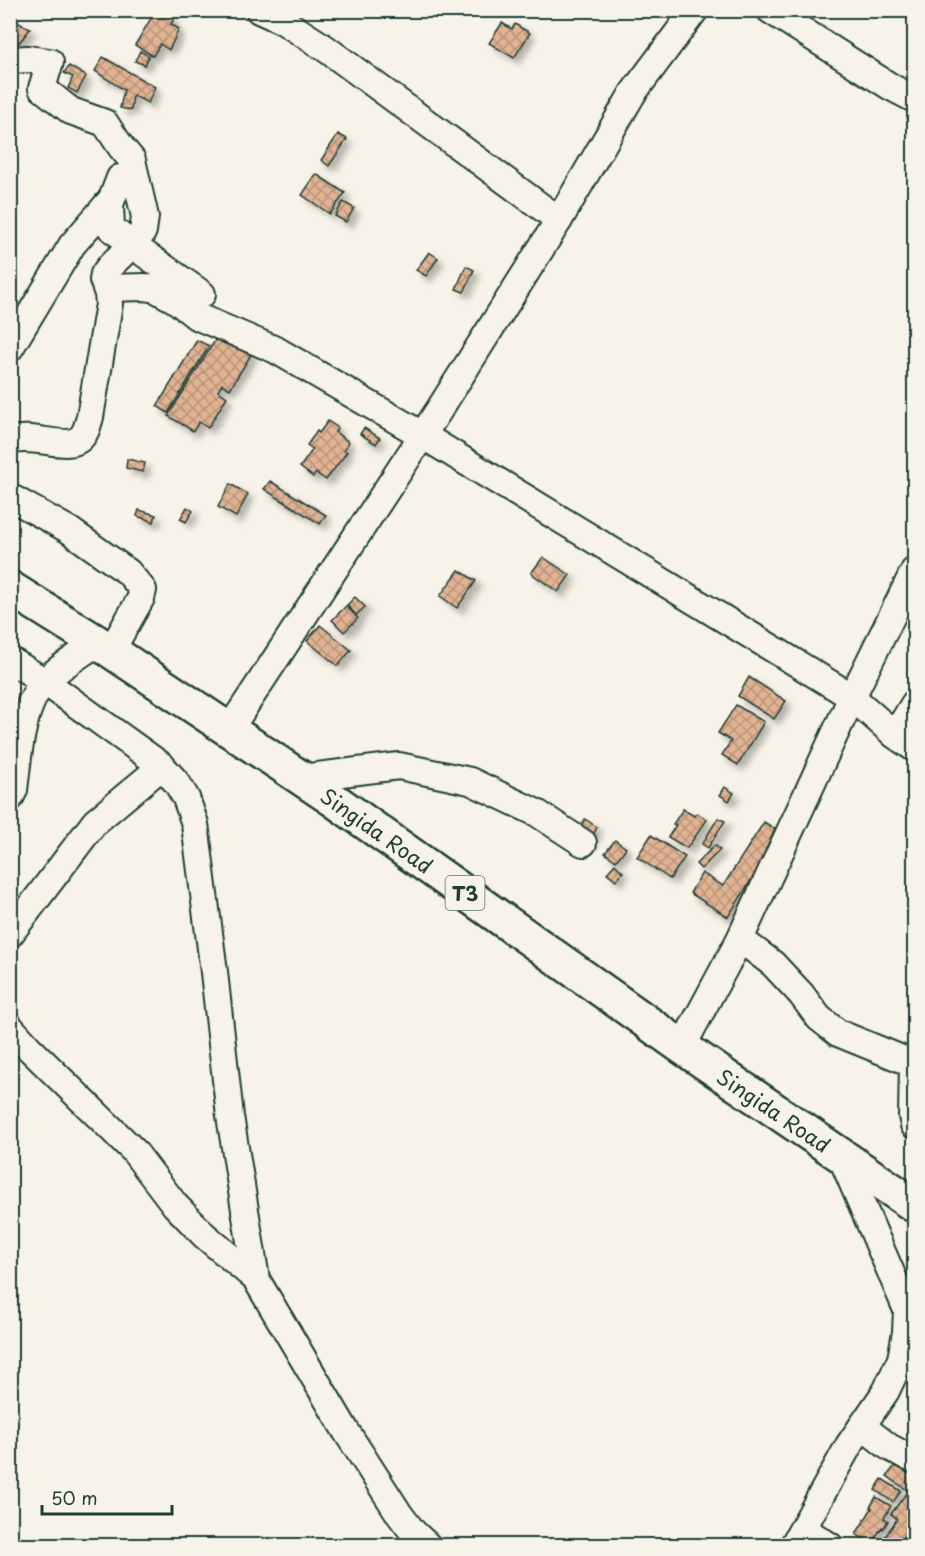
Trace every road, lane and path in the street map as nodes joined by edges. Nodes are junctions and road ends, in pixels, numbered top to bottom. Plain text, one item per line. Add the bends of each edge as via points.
1 (259, 10) edge
2 (695, 10) edge
3 (770, 10) edge
4 (11, 61) edge
5 (915, 99) edge
6 (559, 220) junction
7 (132, 245) junction
8 (107, 288) junction
9 (202, 294) dead end
10 (10, 348) edge
11 (422, 435) junction
12 (10, 441) edge
13 (10, 497) edge
14 (915, 571) edge
15 (10, 588) edge
16 (104, 647) junction
17 (10, 660) edge
18 (44, 681) junction
19 (852, 697) junction
20 (915, 704) edge
21 (229, 730) junction
22 (905, 741) edge
23 (162, 766) junction
24 (301, 778) junction
25 (10, 798) edge
26 (583, 843) dead end
27 (10, 934) edge
28 (740, 939) junction
29 (791, 953) dead end
30 (801, 994) junction
31 (10, 1027) edge
32 (682, 1047) junction
33 (914, 1063) edge
34 (915, 1125) edge
35 (841, 1155) junction
36 (915, 1205) edge
37 (256, 1279) junction
38 (915, 1357) edge
39 (886, 1392) junction
40 (862, 1426) junction
41 (915, 1460) edge
42 (798, 1537) edge
43 (428, 1545) edge
44 (830, 1545) edge

1 - 6 street via 325,48
2 - 6 street via 633,93
3 - 5 street
4 - 7 street via 50,62 42,88 71,111 105,123 132,160 145,217 143,231
6 - 11 street
7 - 8 street via 104,274
7 - 9 street
7 - 10 street via 111,228 110,204 116,189 72,245
8 - 11 street via 145,287 166,294 196,316 276,350
8 - 12 street via 109,304 85,434 67,444 26,438
11 - 19 street
11 - 21 street
13 - 16 street via 69,530 137,580 143,590 141,598
14 - 19 street
15 - 16 highway, Singida Road / T3
16 - 18 street
16 - 21 highway, Singida Road / T3
17 - 18 street
18 - 23 street
18 - 25 street via 31,701
19 - 22 street
19 - 28 street
20 - 22 street
21 - 24 highway, Singida Road / T3
23 - 27 street via 95,822
23 - 37 street via 186,798 195,824 231,1116
24 - 26 street via 399,766 470,781 537,813
24 - 32 highway, Singida Road / T3
28 - 30 street via 773,964
28 - 32 street
29 - 30 street
30 - 33 street via 819,1018 838,1033
31 - 37 street via 133,1150 198,1229
32 - 35 highway, Singida Road / T3
33 - 34 street
35 - 36 highway, Singida Road / T3
35 - 39 street via 907,1310 901,1359
37 - 43 street via 400,1515
38 - 39 street
39 - 40 street
40 - 41 street via 889,1447
40 - 42 street
42 - 44 street

